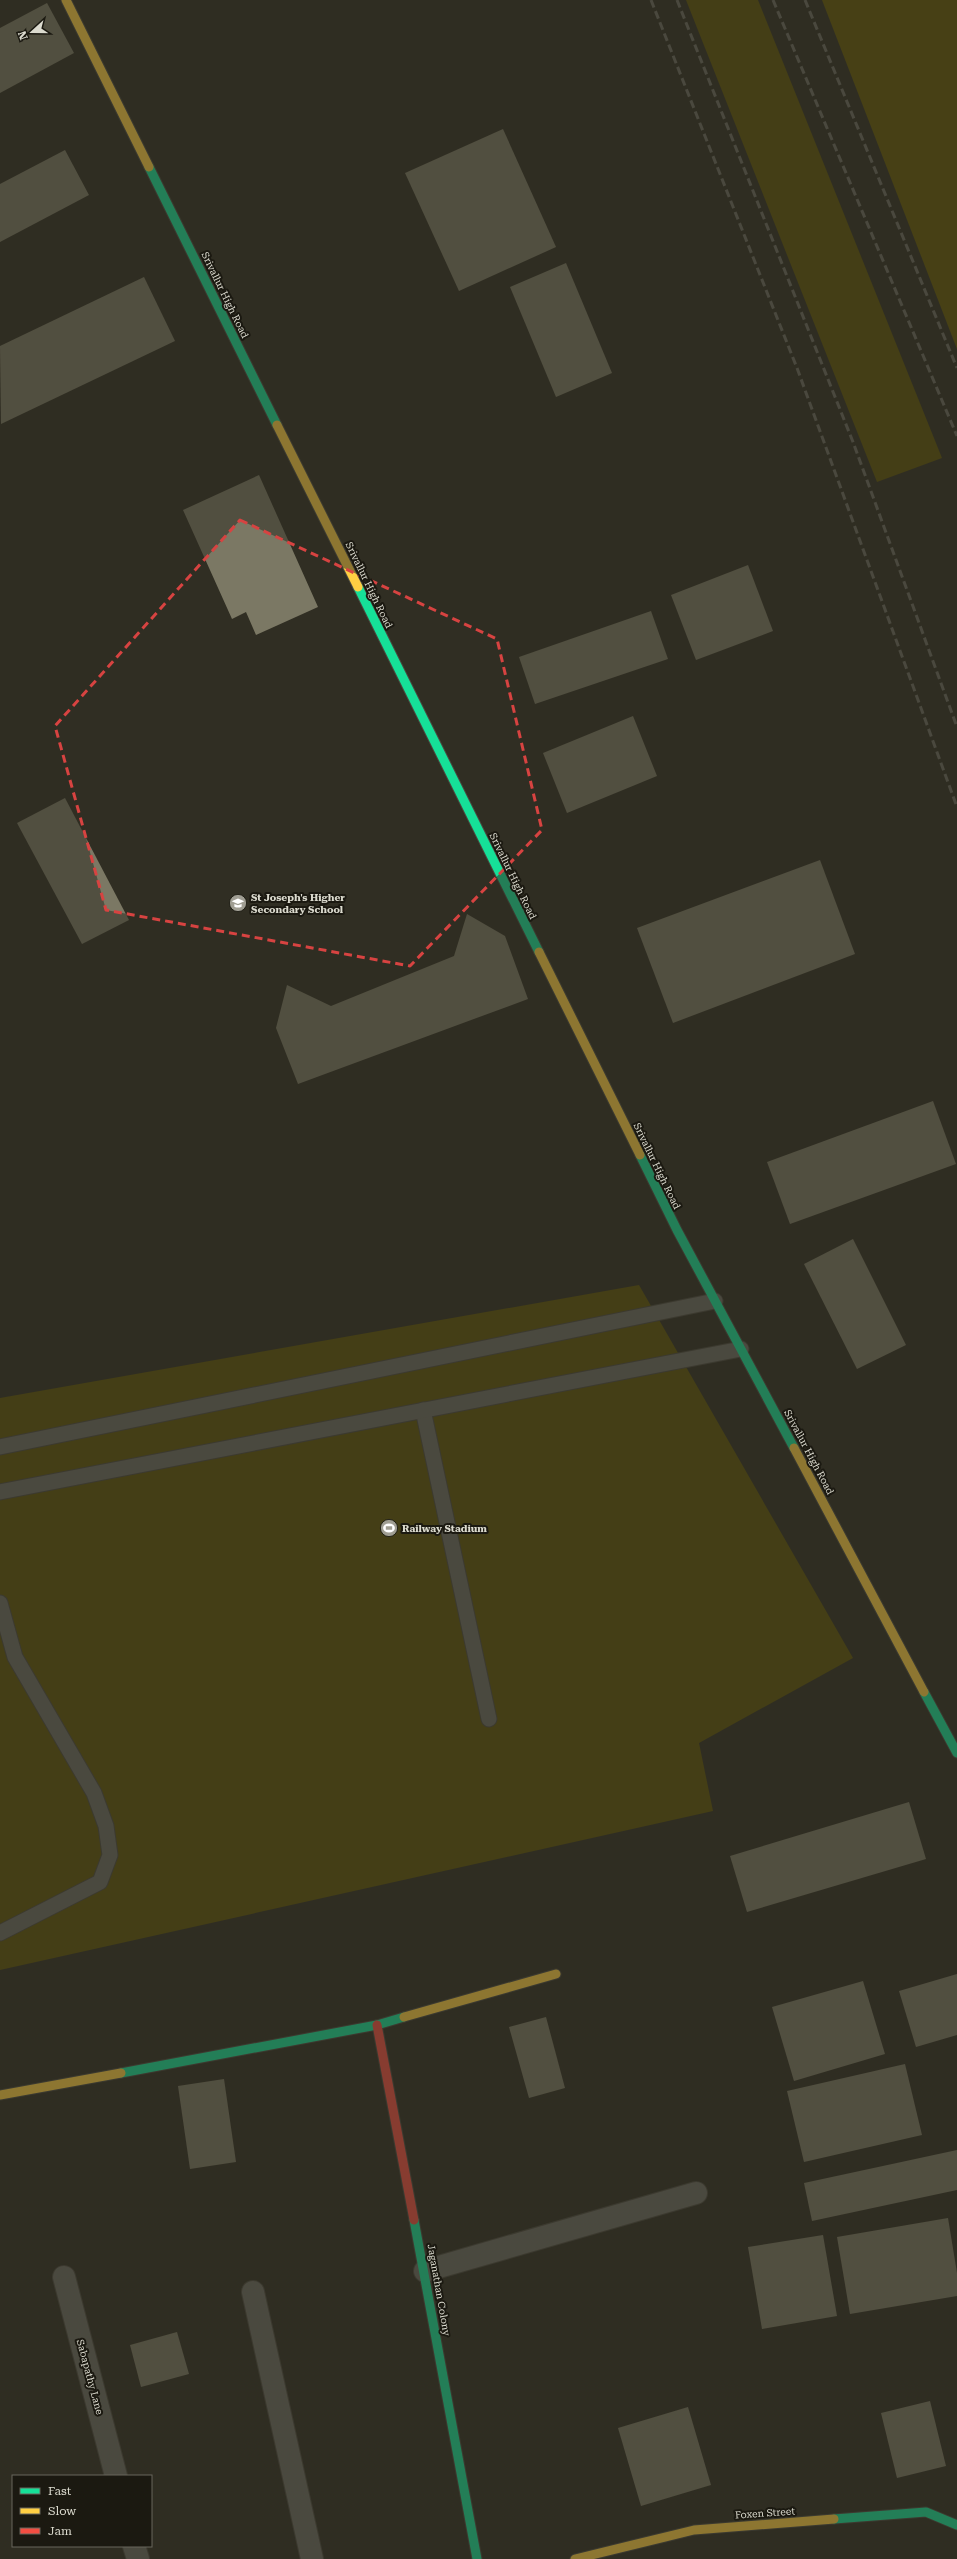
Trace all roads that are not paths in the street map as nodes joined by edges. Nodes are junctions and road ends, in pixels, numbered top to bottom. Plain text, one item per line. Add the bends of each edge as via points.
1 (66, 0) edge
2 (715, 1301) junction
3 (741, 1349) junction
4 (423, 1410) junction
5 (0, 1447) edge
6 (0, 1492) edge
7 (0, 1603) edge
8 (489, 1719) dead end
9 (957, 1753) edge
10 (0, 1933) edge
11 (556, 1974) dead end
12 (377, 2025) junction
13 (0, 2095) edge
14 (696, 2193) dead end
15 (425, 2271) junction
16 (64, 2277) dead end
17 (253, 2292) dead end
18 (116, 2475) edge
19 (957, 2525) edge
20 (134, 2547) edge
21 (138, 2559) edge
22 (312, 2559) edge
23 (477, 2559) edge
24 (575, 2559) edge

1 - 2 street, Srivallur High Road via 677,1230
2 - 3 street, Srivallur High Road
2 - 5 lane
3 - 4 lane
3 - 9 street, Srivallur High Road
4 - 6 lane
4 - 8 lane
7 - 10 lane via 15,1657 94,1793 106,1826 110,1855 100,1882
11 - 12 street
12 - 13 street
12 - 15 street, Jaganathan Colony
14 - 15 street
15 - 23 street, Jaganathan Colony
16 - 18 street, Sabapathy Lane
17 - 22 street
19 - 24 street, Foxen Street via 926,2512 694,2530
20 - 21 street

